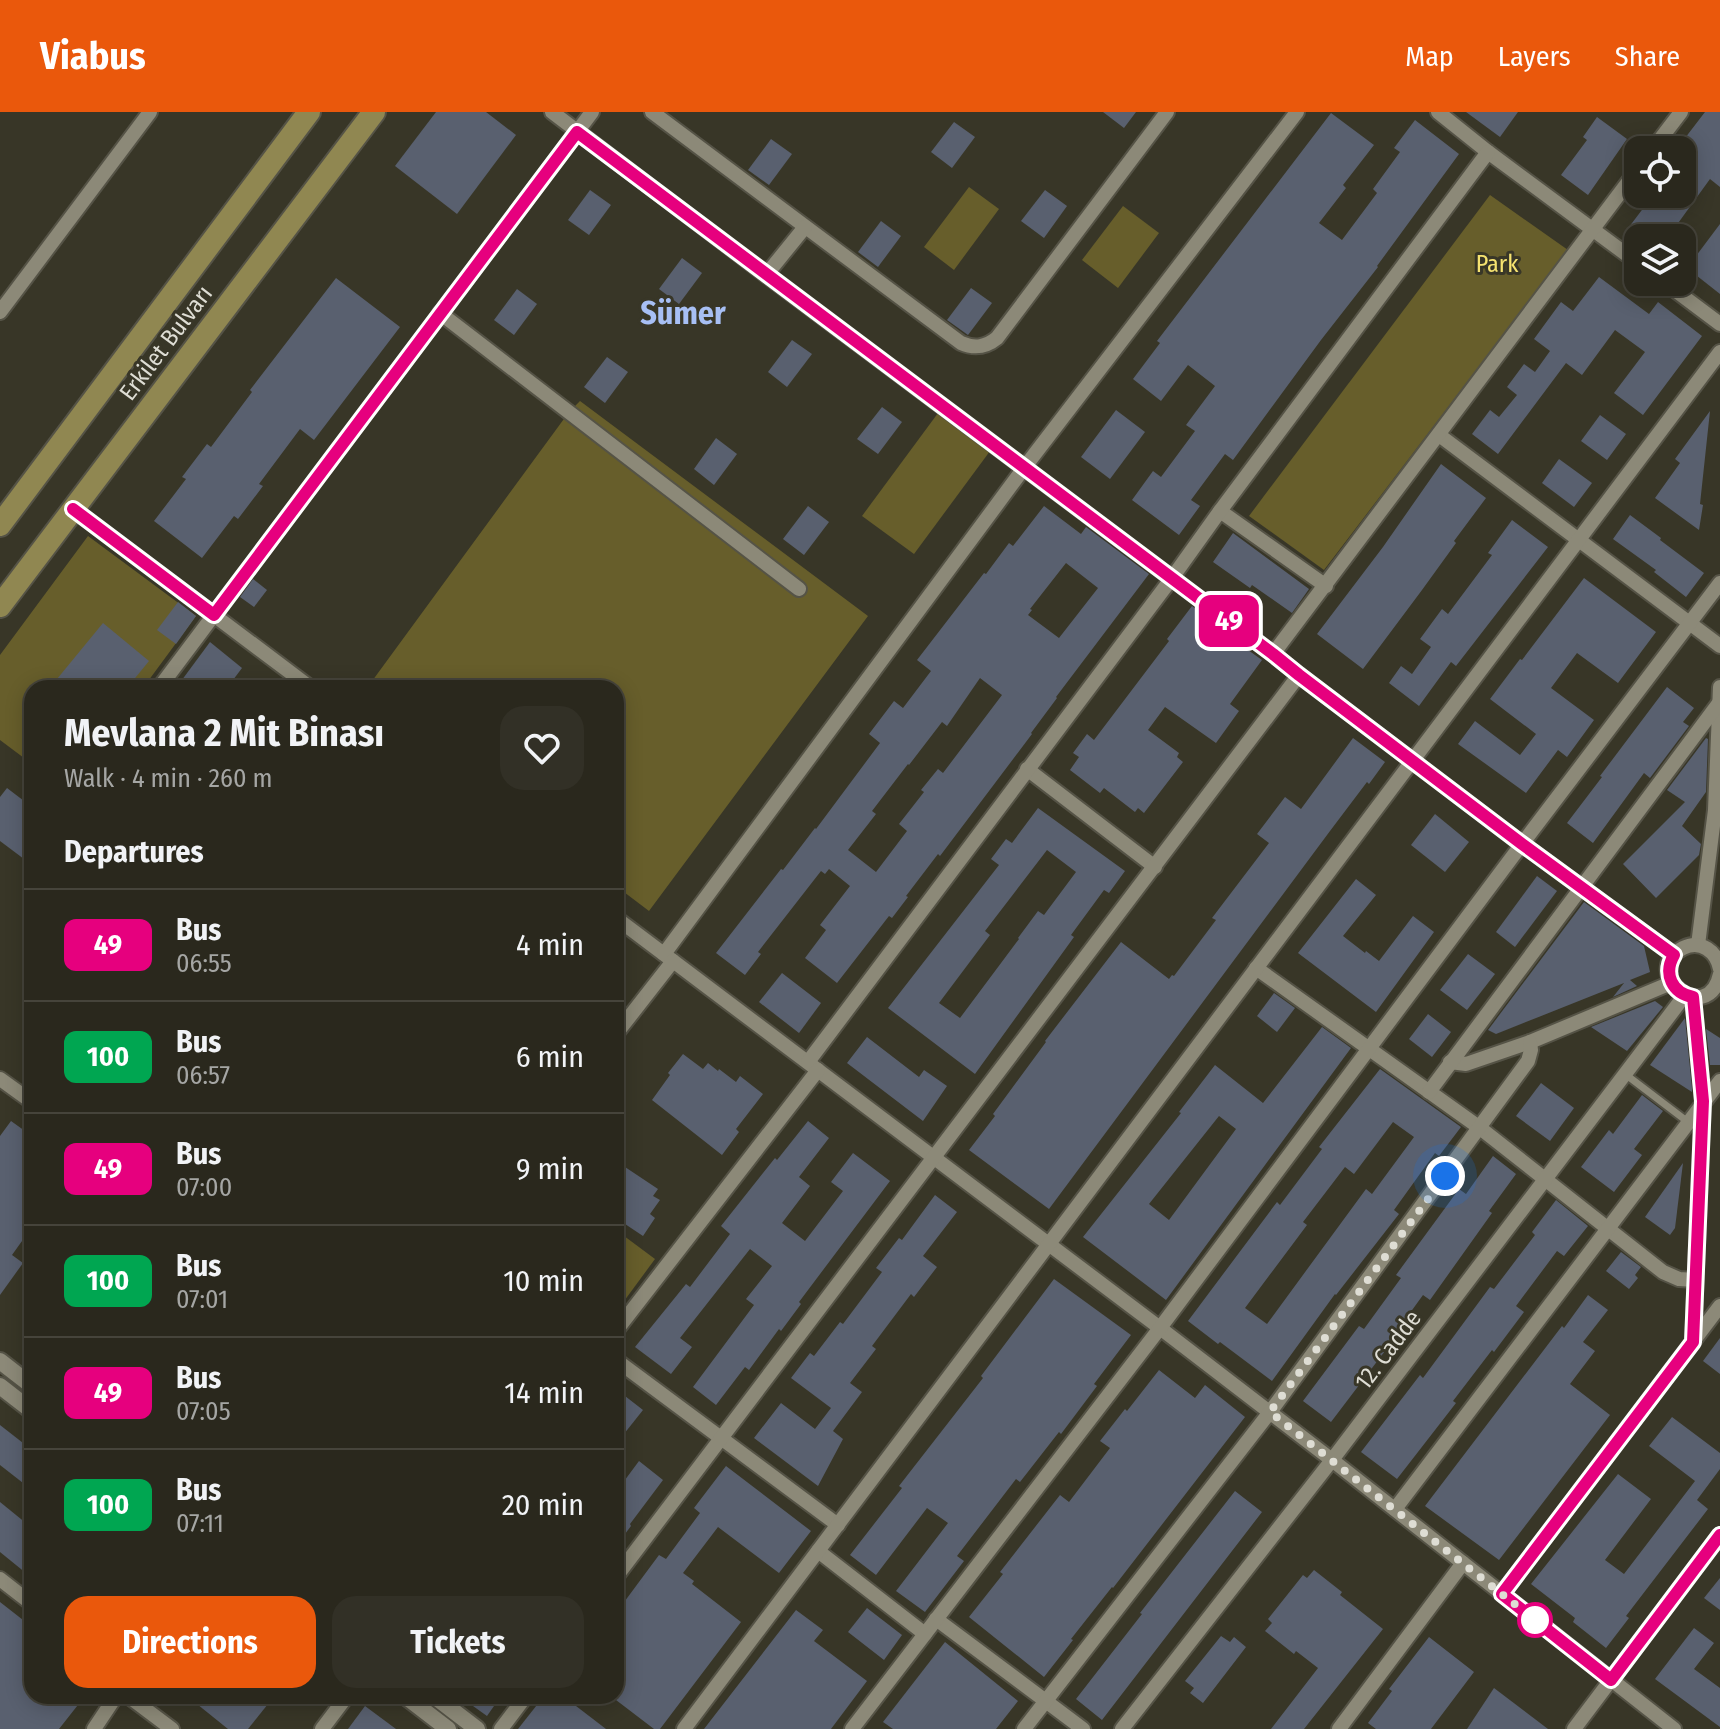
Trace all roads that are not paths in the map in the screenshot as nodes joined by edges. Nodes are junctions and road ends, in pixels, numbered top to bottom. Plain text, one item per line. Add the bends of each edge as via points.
1 (150, 112) edge
2 (309, 112) edge
3 (374, 112) edge
4 (552, 112) edge
5 (592, 112) edge
6 (652, 112) edge
7 (1167, 112) edge
8 (1297, 112) edge
9 (1438, 112) edge
10 (1681, 112) edge
11 (577, 132) junction
12 (1663, 136) edge
13 (1488, 152) junction
14 (1624, 188) edge
15 (805, 227) junction
16 (1593, 230) junction
17 (1624, 253) edge
18 (766, 275) junction
19 (1683, 296) edge
20 (0, 312) edge
21 (440, 313) junction
22 (1720, 324) edge
23 (1720, 352) edge
24 (1439, 435) junction
25 (1024, 468) junction
26 (73, 509) junction
27 (1220, 511) junction
28 (0, 525) edge
29 (1579, 540) junction
30 (1172, 578) junction
31 (1720, 583) edge
32 (1326, 586) junction
33 (799, 589) dead end
34 (0, 606) edge
35 (214, 615) junction
36 (1689, 623) junction
37 (1720, 646) edge
38 (1273, 654) junction
39 (1299, 675) junction
40 (165, 680) edge
41 (300, 680) edge
42 (1720, 687) edge
43 (1719, 703) edge
44 (1412, 760) junction
45 (1027, 769) junction
46 (1718, 807) edge
47 (1522, 844) junction
48 (1155, 867) junction
49 (1583, 887) junction
50 (624, 924) edge
51 (1710, 945) edge
52 (1674, 955) junction
53 (668, 957) junction
54 (1256, 968) junction
55 (1719, 975) edge
56 (1671, 983) junction
57 (1689, 996) junction
58 (624, 1022) edge
59 (1530, 1042) junction
60 (1369, 1049) junction
61 (1450, 1062) junction
62 (813, 1066) junction
63 (1625, 1074) junction
64 (0, 1079) edge
65 (1720, 1081) edge
66 (1429, 1092) junction
67 (24, 1096) edge
68 (1703, 1101) junction
69 (1688, 1122) junction
70 (1480, 1128) junction
71 (935, 1158) junction
72 (1544, 1180) junction
73 (1607, 1229) junction
74 (1049, 1244) junction
75 (1695, 1280) junction
76 (1720, 1306) edge
77 (624, 1320) edge
78 (1160, 1328) junction
79 (1693, 1342) junction
80 (0, 1361) edge
81 (624, 1366) edge
82 (24, 1380) edge
83 (0, 1386) edge
84 (24, 1405) edge
85 (1270, 1412) junction
86 (722, 1439) junction
87 (1332, 1460) junction
88 (1395, 1509) junction
89 (838, 1525) junction
90 (1720, 1535) edge
91 (818, 1551) junction
92 (1463, 1563) junction
93 (624, 1567) edge
94 (0, 1579) edge
95 (1502, 1594) junction
96 (24, 1598) edge
97 (936, 1619) junction
98 (925, 1634) junction
99 (1611, 1680) junction
100 (1047, 1701) junction
101 (111, 1704) edge
102 (139, 1704) edge
103 (341, 1704) edge
104 (415, 1704) edge
105 (444, 1704) edge
106 (520, 1704) edge
107 (94, 1729) edge
108 (172, 1729) edge
109 (322, 1729) edge
110 (448, 1729) edge
111 (477, 1729) edge
112 (501, 1729) edge
113 (684, 1729) edge
114 (852, 1729) edge
115 (1024, 1729) edge
116 (1083, 1729) edge
117 (1122, 1729) edge
118 (1339, 1729) edge
119 (1574, 1729) edge
120 (1674, 1729) edge

1 - 20 street
2 - 28 main road, Erkilet Bulvarı
3 - 26 main road, Erkilet Bulvarı
4 - 11 street
5 - 11 street
6 - 15 street
7 - 15 street via 997,338 986,345 961,343
8 - 25 street
9 - 13 street
10 - 12 street
11 - 18 street
11 - 21 street
13 - 16 street
13 - 27 street
14 - 16 street
15 - 18 street
16 - 17 street
16 - 24 street
18 - 25 street
19 - 22 street
21 - 33 street
21 - 35 street
23 - 29 street
24 - 29 street
24 - 32 street
25 - 30 street
25 - 53 street
26 - 34 main road, Erkilet Bulvarı
26 - 35 street
27 - 30 street
27 - 32 street
29 - 36 street
29 - 44 street
30 - 38 street
30 - 45 street
31 - 36 street
32 - 38 street
35 - 40 street
35 - 41 street
36 - 37 street
36 - 47 street
38 - 39 street
39 - 44 street
39 - 48 street
42 - 43 street
43 - 46 street
43 - 49 street
44 - 47 street
44 - 54 street
45 - 48 street
45 - 62 street
46 - 51 street
47 - 49 street
47 - 60 street
48 - 71 street
49 - 52 street
49 - 61 street
50 - 53 street
51 - 52 street via 1689,945
51 - 55 street
52 - 56 street via 1668,968
53 - 58 street
53 - 62 street
54 - 60 street
54 - 74 street
55 - 57 street via 1709,993
56 - 57 street
56 - 59 street
57 - 63 street, 12. Cadde
57 - 68 street
59 - 61 street via 1466,1064
59 - 70 street via 1528,1061
60 - 66 street
60 - 78 street
61 - 66 street
62 - 71 street
62 - 77 street
63 - 69 lane
63 - 72 street, 12. Cadde
64 - 67 street
65 - 68 street
66 - 70 street
68 - 69 street
68 - 75 street
69 - 73 street
70 - 72 street
70 - 85 street
71 - 74 street
71 - 86 street
72 - 73 street
72 - 87 street, 12. Cadde
73 - 75 street via 1671,1277
73 - 88 street
74 - 78 street
74 - 89 street
75 - 79 street
76 - 79 street
78 - 85 street
78 - 97 street
79 - 95 street
80 - 82 street
81 - 86 street
83 - 84 street
85 - 87 street
85 - 100 street
86 - 89 street
86 - 93 street
87 - 88 street
87 - 117 street, 12. Cadde
88 - 92 street
89 - 91 street
90 - 99 street
91 - 98 street
91 - 113 street
92 - 95 street
92 - 118 street
94 - 96 street
95 - 99 street
97 - 98 street
97 - 100 street
98 - 114 street
99 - 119 street
99 - 120 street
100 - 115 street
100 - 116 street
101 - 107 street
102 - 108 street
103 - 109 street
104 - 110 street
105 - 111 street
106 - 112 street

